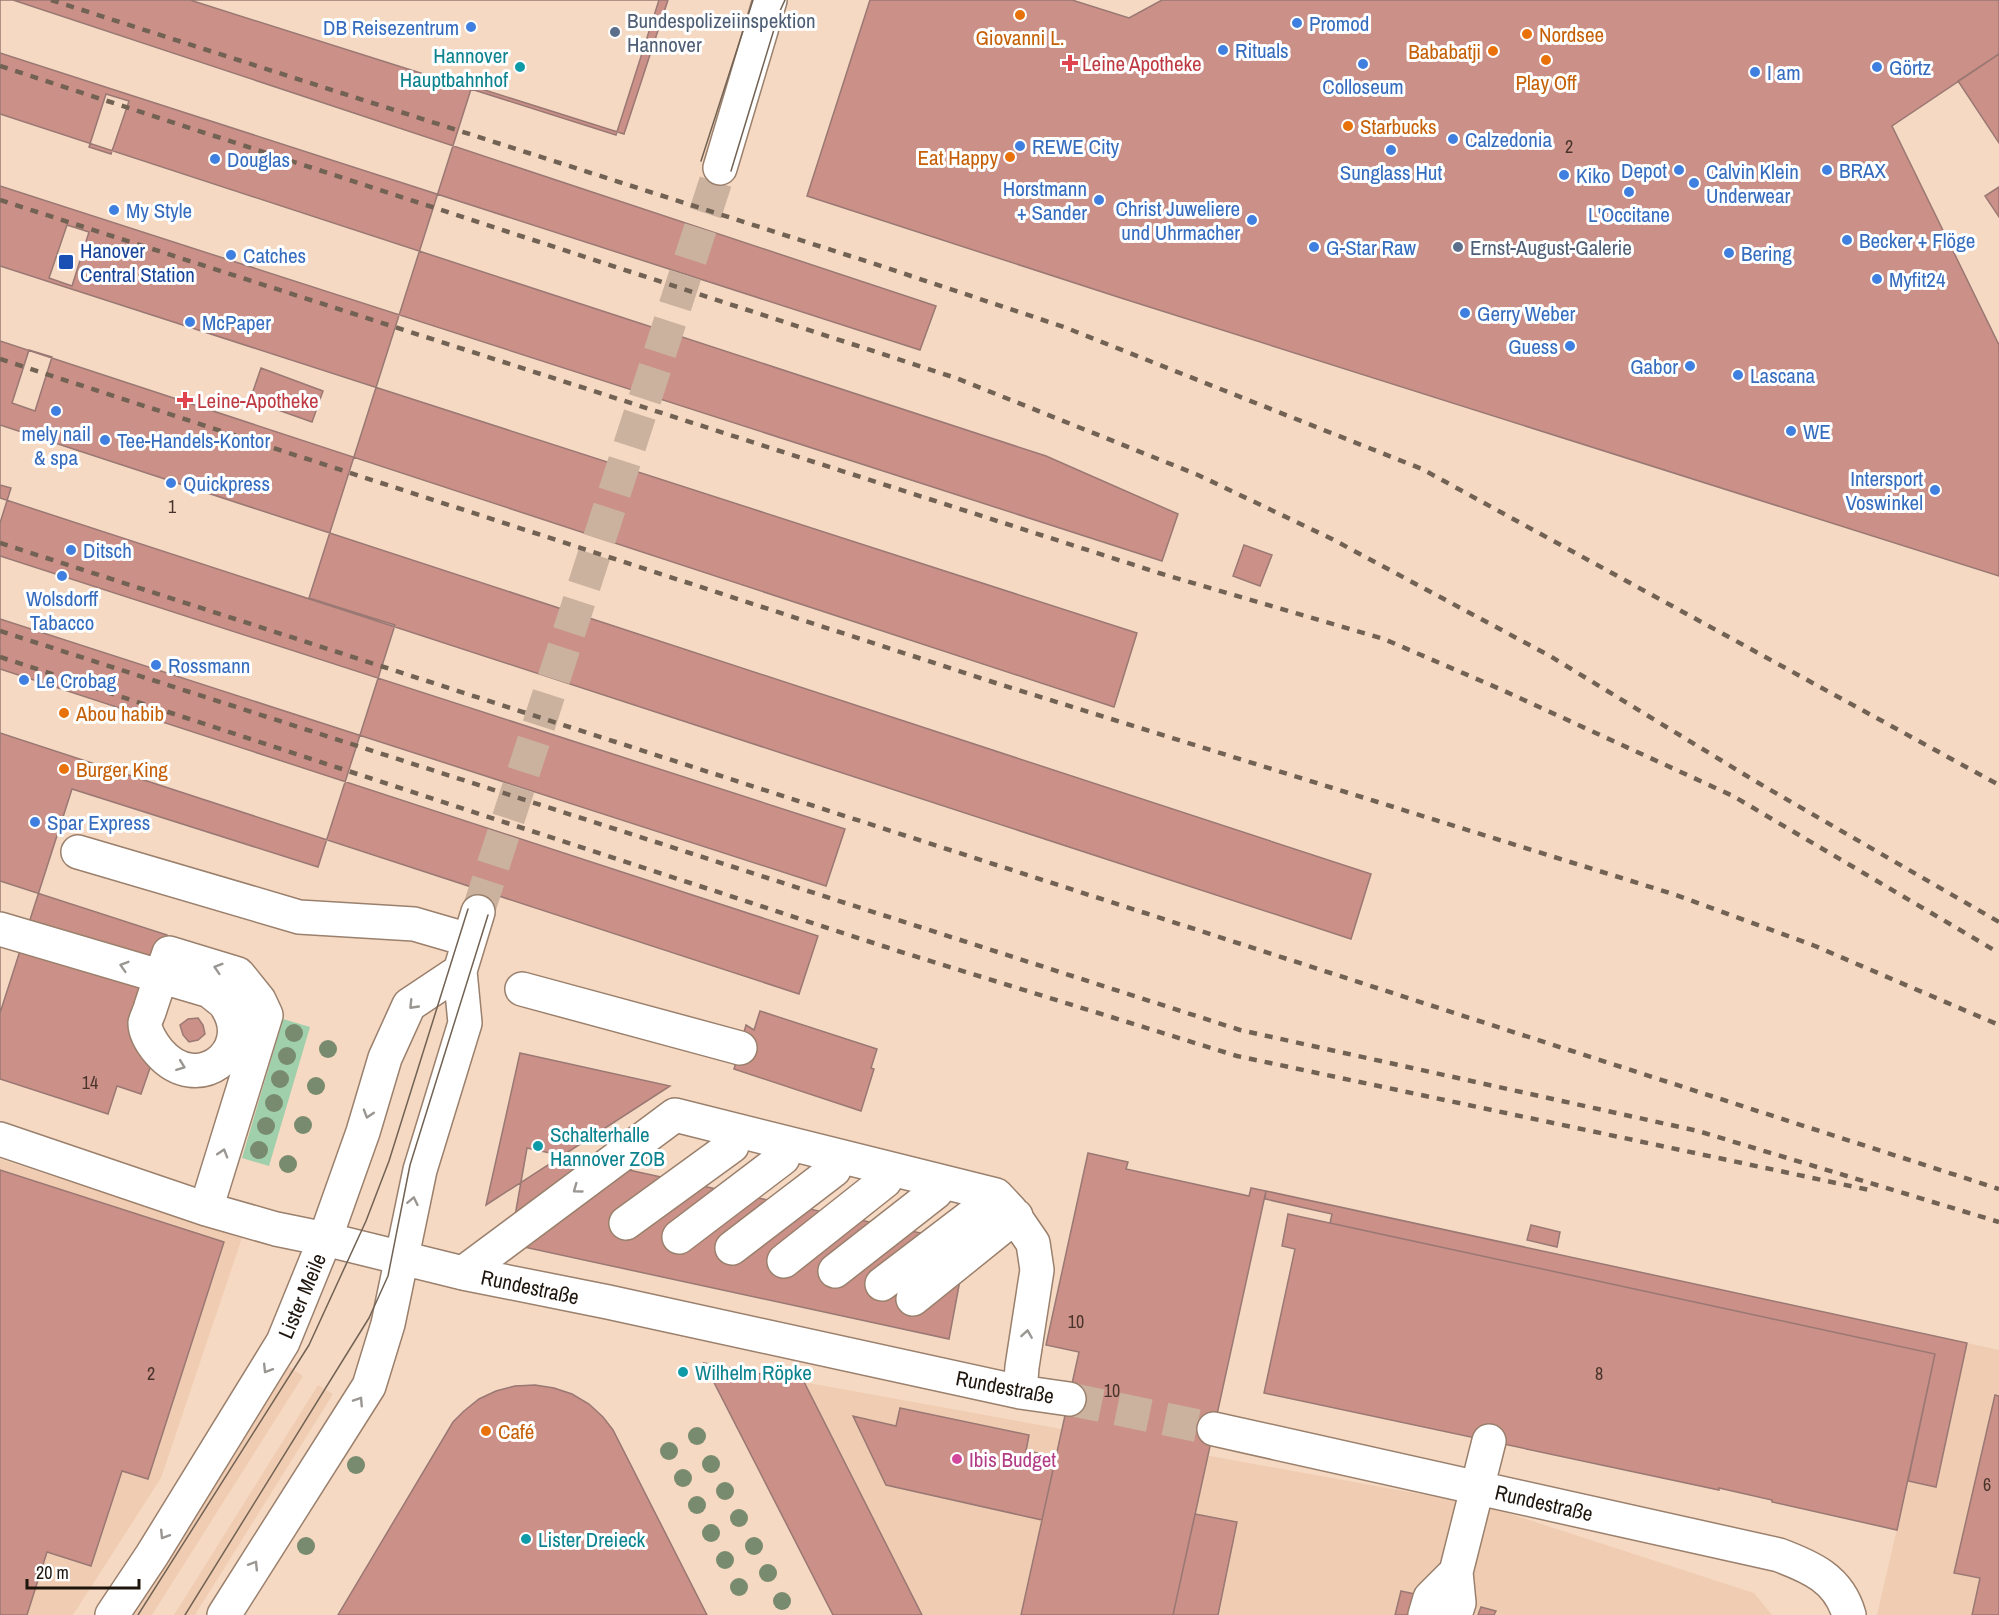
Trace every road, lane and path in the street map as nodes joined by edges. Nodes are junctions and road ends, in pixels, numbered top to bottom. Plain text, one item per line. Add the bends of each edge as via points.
1 (770, 0) edge
2 (720, 168) tunnel mouth
3 (78, 852) dead end
4 (0, 929) edge
5 (469, 941) junction
6 (522, 989) dead end
7 (740, 1048) dead end
8 (658, 1130) junction
9 (0, 1139) edge
10 (732, 1146) junction
11 (783, 1158) junction
12 (834, 1170) junction
13 (885, 1181) junction
14 (936, 1192) junction
15 (206, 1209) junction
16 (1004, 1210) junction
17 (626, 1223) dead end
18 (679, 1237) dead end
19 (325, 1239) junction
20 (732, 1248) dead end
21 (402, 1259) junction
22 (784, 1261) dead end
23 (835, 1271) dead end
24 (463, 1273) junction
25 (882, 1284) dead end
26 (913, 1299) dead end
27 (1020, 1392) junction
28 (1069, 1399) tunnel mouth
29 (1214, 1429) tunnel mouth
30 (1489, 1441) dead end
31 (1476, 1488) junction
32 (1456, 1572) junction
33 (112, 1615) edge
34 (224, 1615) edge
35 (1425, 1615) edge
36 (1455, 1615) edge
37 (1849, 1615) edge

1 - 2 street
3 - 5 street via 299,917 414,924
15 -> 4 street via 266,1015 259,1000 238,974 169,953 162,973 159,983 145,1024 153,1045 178,1068 201,1072 220,1061 232,1047 235,1027 227,1006 210,992 166,978 155,975 144,972
5 -> 19 street, Lister Meile via 409,1005 385,1058
21 -> 5 street via 420,1170 465,1023
6 - 7 street
8 - 10 street
8 - 16 street via 675,1116 996,1195
8 -> 24 street
9 - 15 street, Rundestraße
10 - 11 street
10 - 17 street
11 - 12 street
11 - 18 street
12 - 13 street
12 - 20 street
13 - 14 street
13 - 22 street
14 - 16 street
14 - 23 street
15 - 19 street, Rundestraße
16 - 25 street
16 - 26 street
27 -> 16 street via 1037,1270 1033,1243
19 - 21 street, Rundestraße
19 -> 33 street, Lister Meile via 283,1342
21 - 24 street, Rundestraße
34 -> 21 street via 369,1386
24 - 27 street, Rundestraße
27 - 28 street, Rundestraße
29 - 31 street, Rundestraße
30 - 31 street
31 - 32 street
31 - 37 street, Rundestraße via 1779,1555 1826,1578 1845,1600
32 - 35 street via 1430,1598
32 - 36 street via 1459,1603

